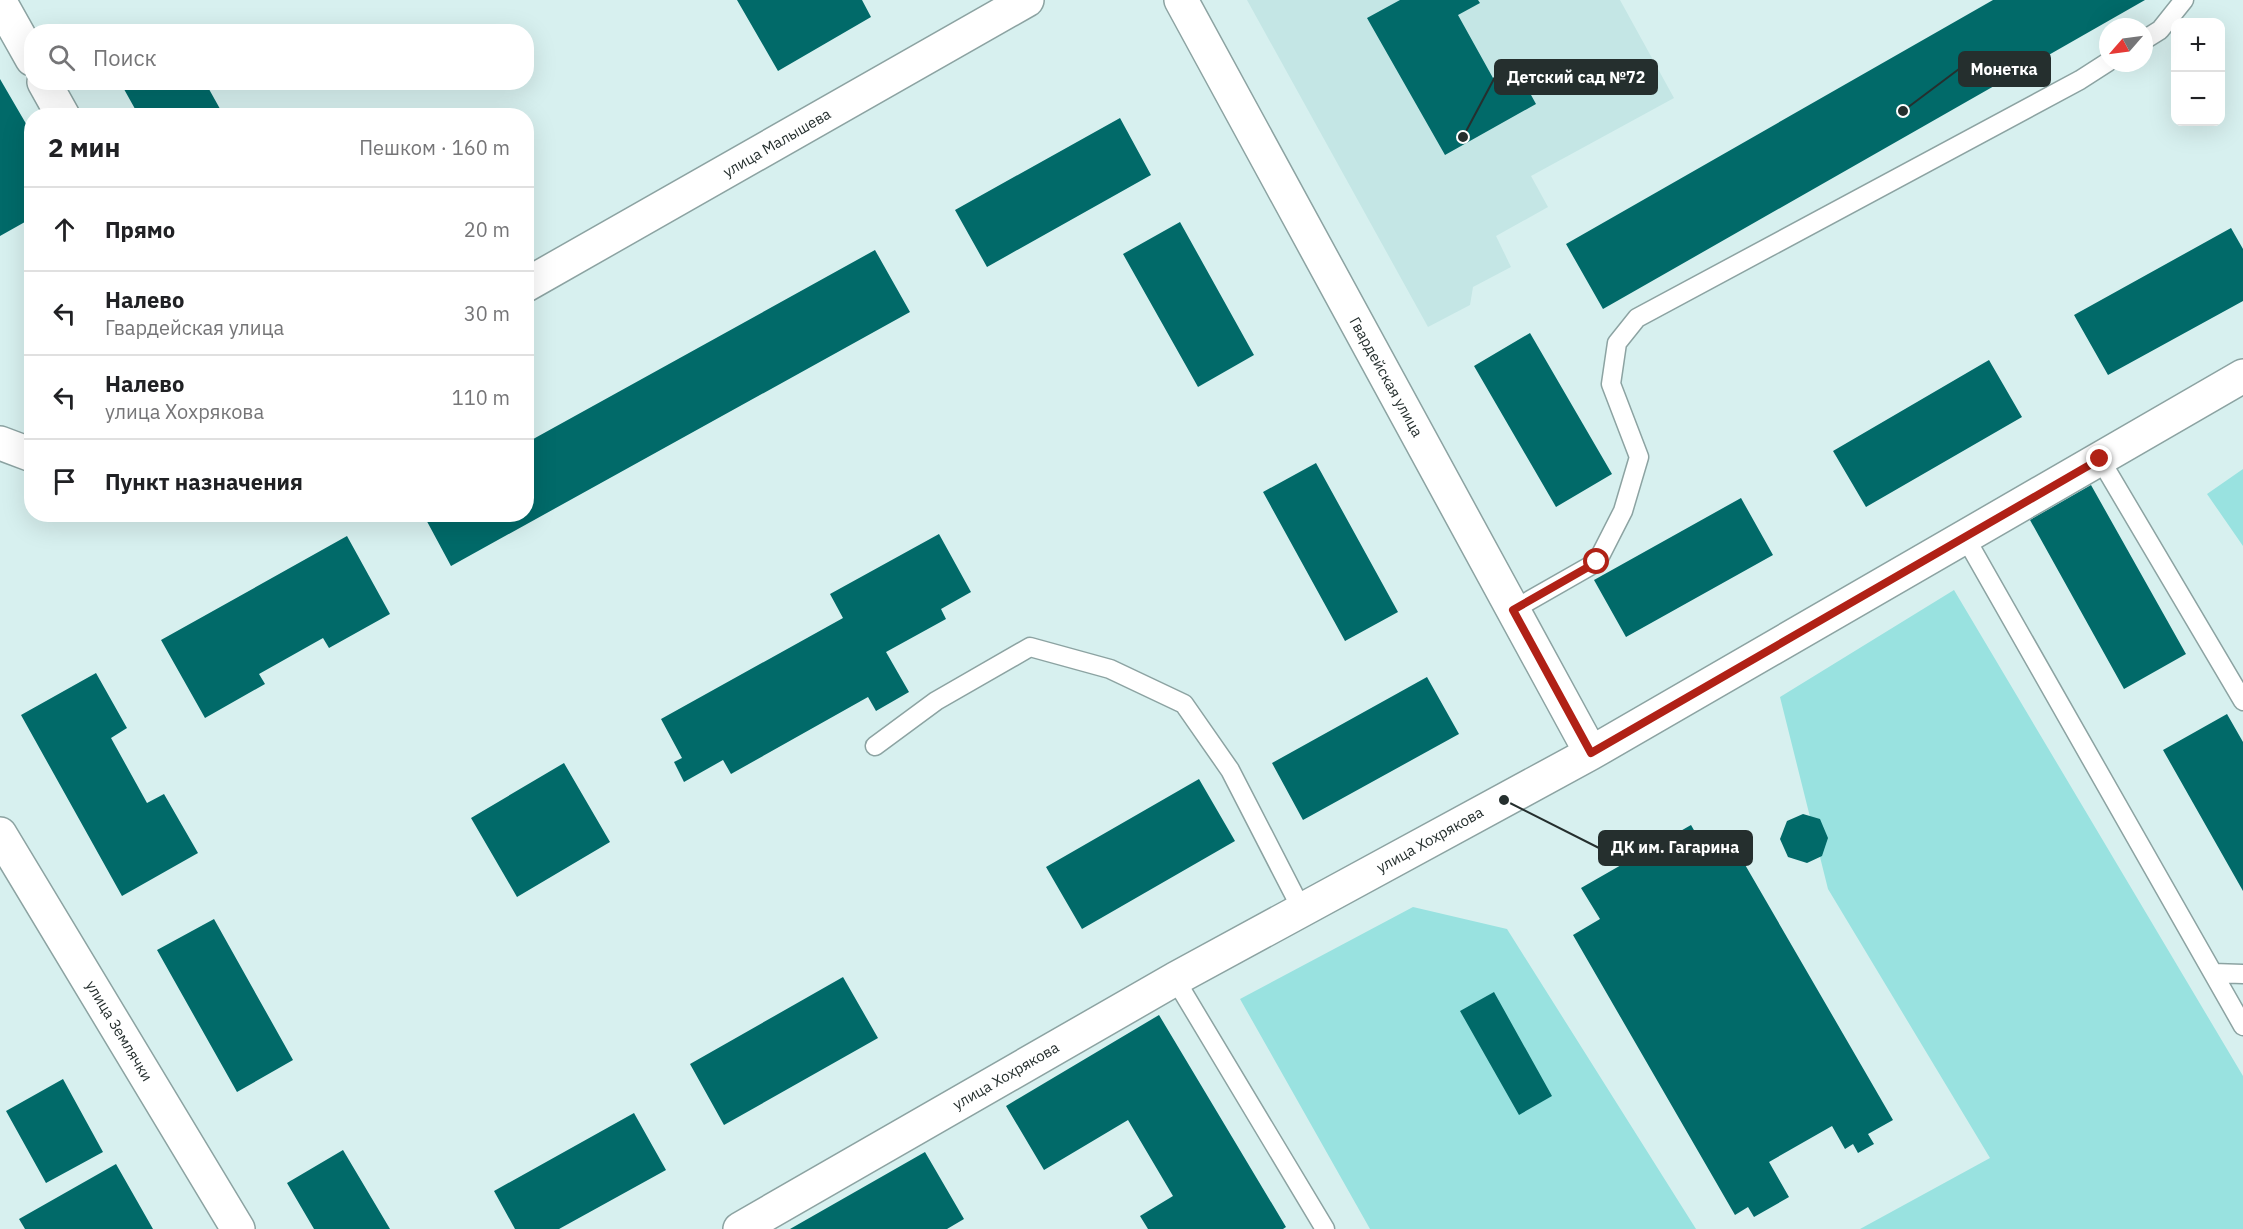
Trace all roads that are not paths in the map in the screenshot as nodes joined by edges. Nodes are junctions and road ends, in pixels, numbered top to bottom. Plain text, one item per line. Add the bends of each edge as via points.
1 (1028, 0) edge
2 (1181, 0) edge
3 (2184, 0) edge
4 (0, 2) edge
5 (2153, 34) edge
6 (24, 45) edge
7 (2099, 68) edge
8 (48, 90) edge
9 (59, 108) edge
10 (534, 280) edge
11 (2243, 376) edge
12 (0, 443) edge
13 (24, 452) edge
14 (2100, 459) junction
15 (1965, 537) junction
16 (1513, 610) junction
17 (2243, 702) edge
18 (875, 746) dead end
19 (1591, 753) junction
20 (0, 834) edge
21 (1302, 910) junction
22 (2213, 973) junction
23 (2243, 974) edge
24 (1175, 979) junction
25 (2243, 1026) edge
26 (238, 1229) edge
27 (740, 1229) edge
28 (1325, 1229) edge

1 - 10 street, улица Малышева
2 - 16 street, Гвардейская улица
3 - 5 lane
4 - 6 street
7 - 16 lane via 1637,318 1617,343 1611,384 1639,457 1623,510 1597,562
8 - 9 street
11 - 14 street, улица Хохрякова
12 - 13 street
14 - 15 street, улица Хохрякова
14 - 17 lane
15 - 19 street, улица Хохрякова
15 - 22 lane
16 - 19 street, Гвардейская улица
18 - 21 lane via 936,700 1029,647 1110,669 1184,705 1230,770
19 - 21 street, улица Хохрякова
20 - 26 street, улица Землячки
21 - 24 street, улица Хохрякова
22 - 23 lane
22 - 25 lane
24 - 27 street, улица Хохрякова
24 - 28 lane

